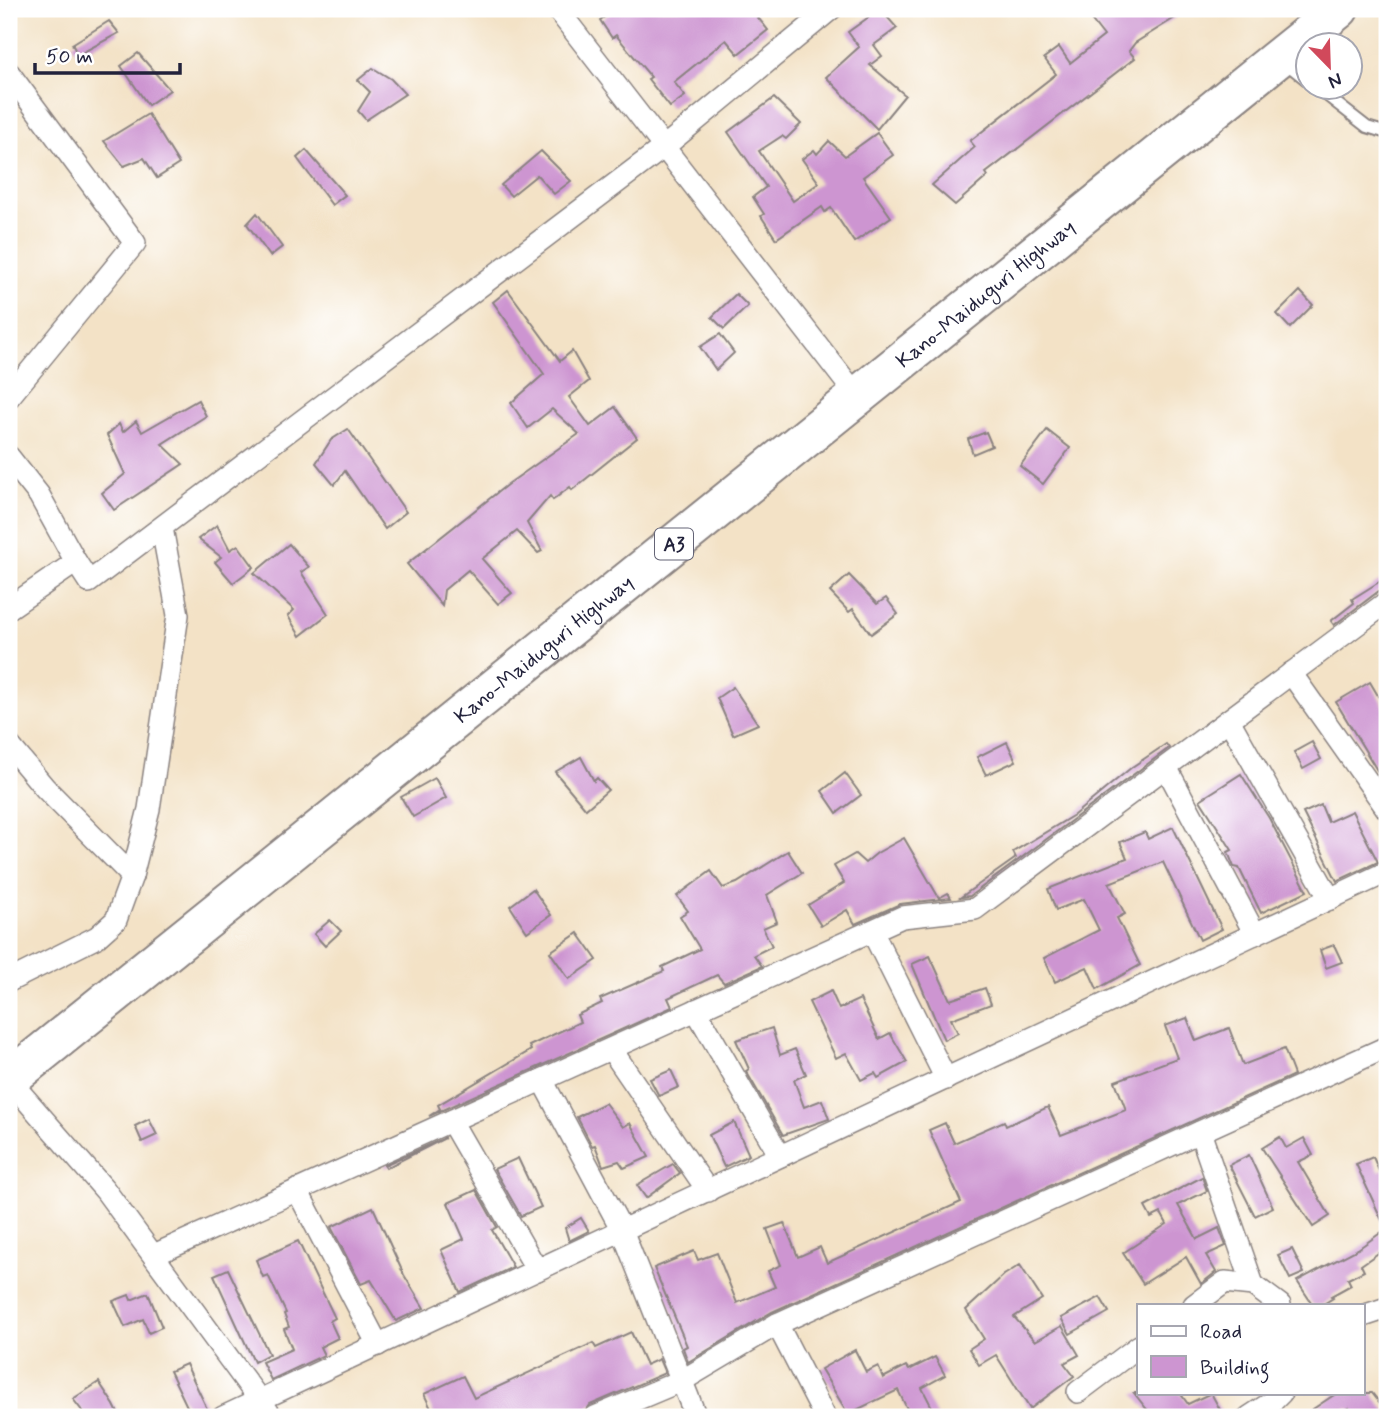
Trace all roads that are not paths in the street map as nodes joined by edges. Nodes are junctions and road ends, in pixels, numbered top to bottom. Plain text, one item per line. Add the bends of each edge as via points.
1 (557, 9) edge
2 (831, 9) edge
3 (1339, 9) edge
4 (1278, 57) junction
5 (1294, 70) edge
6 (9, 74) edge
7 (1335, 102) edge
8 (1387, 133) edge
9 (664, 146) junction
10 (857, 396) junction
11 (9, 397) edge
12 (9, 457) edge
13 (162, 528) junction
14 (76, 562) junction
15 (1387, 602) edge
16 (9, 608) edge
17 (1291, 673) junction
18 (1229, 720) junction
19 (9, 745) edge
20 (1166, 767) junction
21 (1387, 809) edge
22 (1387, 872) edge
23 (132, 876) junction
24 (1329, 900) junction
25 (872, 931) junction
26 (1255, 934) junction
27 (9, 981) edge
28 (696, 1010) junction
29 (1387, 1047) edge
30 (611, 1049) junction
31 (946, 1079) junction
32 (9, 1080) edge
33 (541, 1080) junction
34 (451, 1121) junction
35 (1200, 1132) junction
36 (780, 1157) junction
37 (297, 1190) junction
38 (708, 1191) junction
39 (622, 1230) junction
40 (154, 1255) junction
41 (537, 1270) junction
42 (1253, 1286) junction
43 (1195, 1304) edge
44 (1279, 1304) edge
45 (1387, 1308) edge
46 (1364, 1316) edge
47 (777, 1324) junction
48 (378, 1345) junction
49 (1137, 1347) edge
50 (683, 1380) junction
51 (1077, 1392) dead end
52 (1279, 1394) edge
53 (266, 1408) edge
54 (223, 1417) edge
55 (595, 1417) edge
56 (696, 1417) edge
57 (825, 1417) edge
58 (1249, 1417) edge

1 - 9 street
2 - 9 street
3 - 4 highway, Kano-Maiduguri Highway / A3
4 - 5 lane
4 - 10 highway, Kano-Maiduguri Highway / A3
6 - 11 street via 135,243
7 - 8 lane via 1367,127
9 - 10 street
9 - 13 street
10 - 32 highway, Kano-Maiduguri Highway / A3
12 - 14 street via 39,495
13 - 14 street via 89,582
13 - 23 street via 178,615 149,809
14 - 16 street
15 - 17 street
17 - 18 street
17 - 21 street
18 - 20 street
18 - 24 street
19 - 23 street
20 - 25 street via 975,909 902,917
20 - 26 street
22 - 24 street
23 - 27 street via 116,919 97,937
24 - 26 street
25 - 28 street
25 - 31 street
26 - 31 street
28 - 30 street
28 - 36 street
29 - 35 street
30 - 33 street
30 - 38 street
31 - 36 street
32 - 40 street via 106,1190
33 - 34 street
33 - 39 street
34 - 37 street
34 - 41 street
35 - 42 street
35 - 47 street
36 - 38 street
37 - 40 street
37 - 48 street
38 - 39 street
39 - 41 street
39 - 50 street
40 - 53 street
41 - 48 street
42 - 43 street via 1225,1282
42 - 44 street
45 - 46 street
47 - 50 street
47 - 57 street
48 - 53 street
49 - 51 street
50 - 55 street
50 - 56 street
52 - 58 street
53 - 54 street

